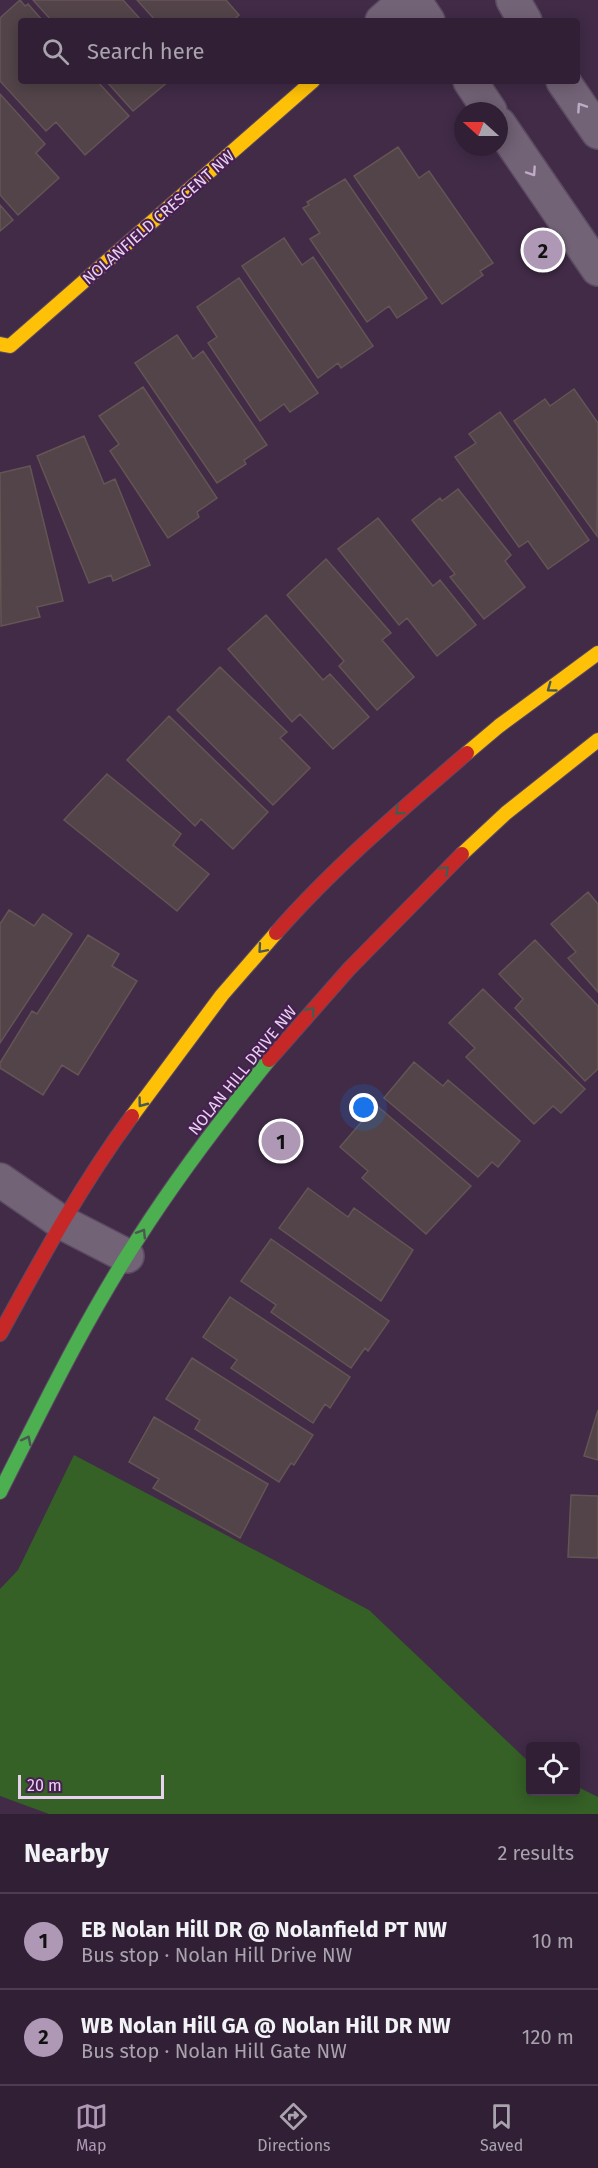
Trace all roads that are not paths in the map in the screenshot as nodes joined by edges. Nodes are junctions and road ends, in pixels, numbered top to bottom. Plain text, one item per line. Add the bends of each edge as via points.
1 (405, 0) edge
2 (414, 0) edge
3 (513, 0) edge
4 (384, 18) edge
5 (426, 18) edge
6 (523, 18) edge
7 (310, 84) edge
8 (472, 84) edge
9 (565, 84) edge
10 (484, 102) edge
11 (598, 132) edge
12 (508, 137) edge
13 (598, 269) edge
14 (0, 344) edge
15 (598, 653) edge
16 (598, 740) edge
17 (0, 1180) edge
18 (61, 1222) junction
19 (127, 1257) junction
20 (0, 1334) edge
21 (0, 1492) edge

1 - 4 street
2 - 5 street
3 - 6 street
7 - 14 street, NOLANFIELD CRESCENT NW via 10,346
8 - 10 street
11 -> 9 street
12 -> 13 street
15 -> 18 street via 499,726 396,814 299,907 222,996 95,1166
19 -> 16 street, NOLAN HILL DRIVE NW via 224,1114 328,990 480,837
17 - 18 street
18 - 19 street
18 - 20 street
21 -> 19 street, NOLAN HILL DRIVE NW via 68,1359

